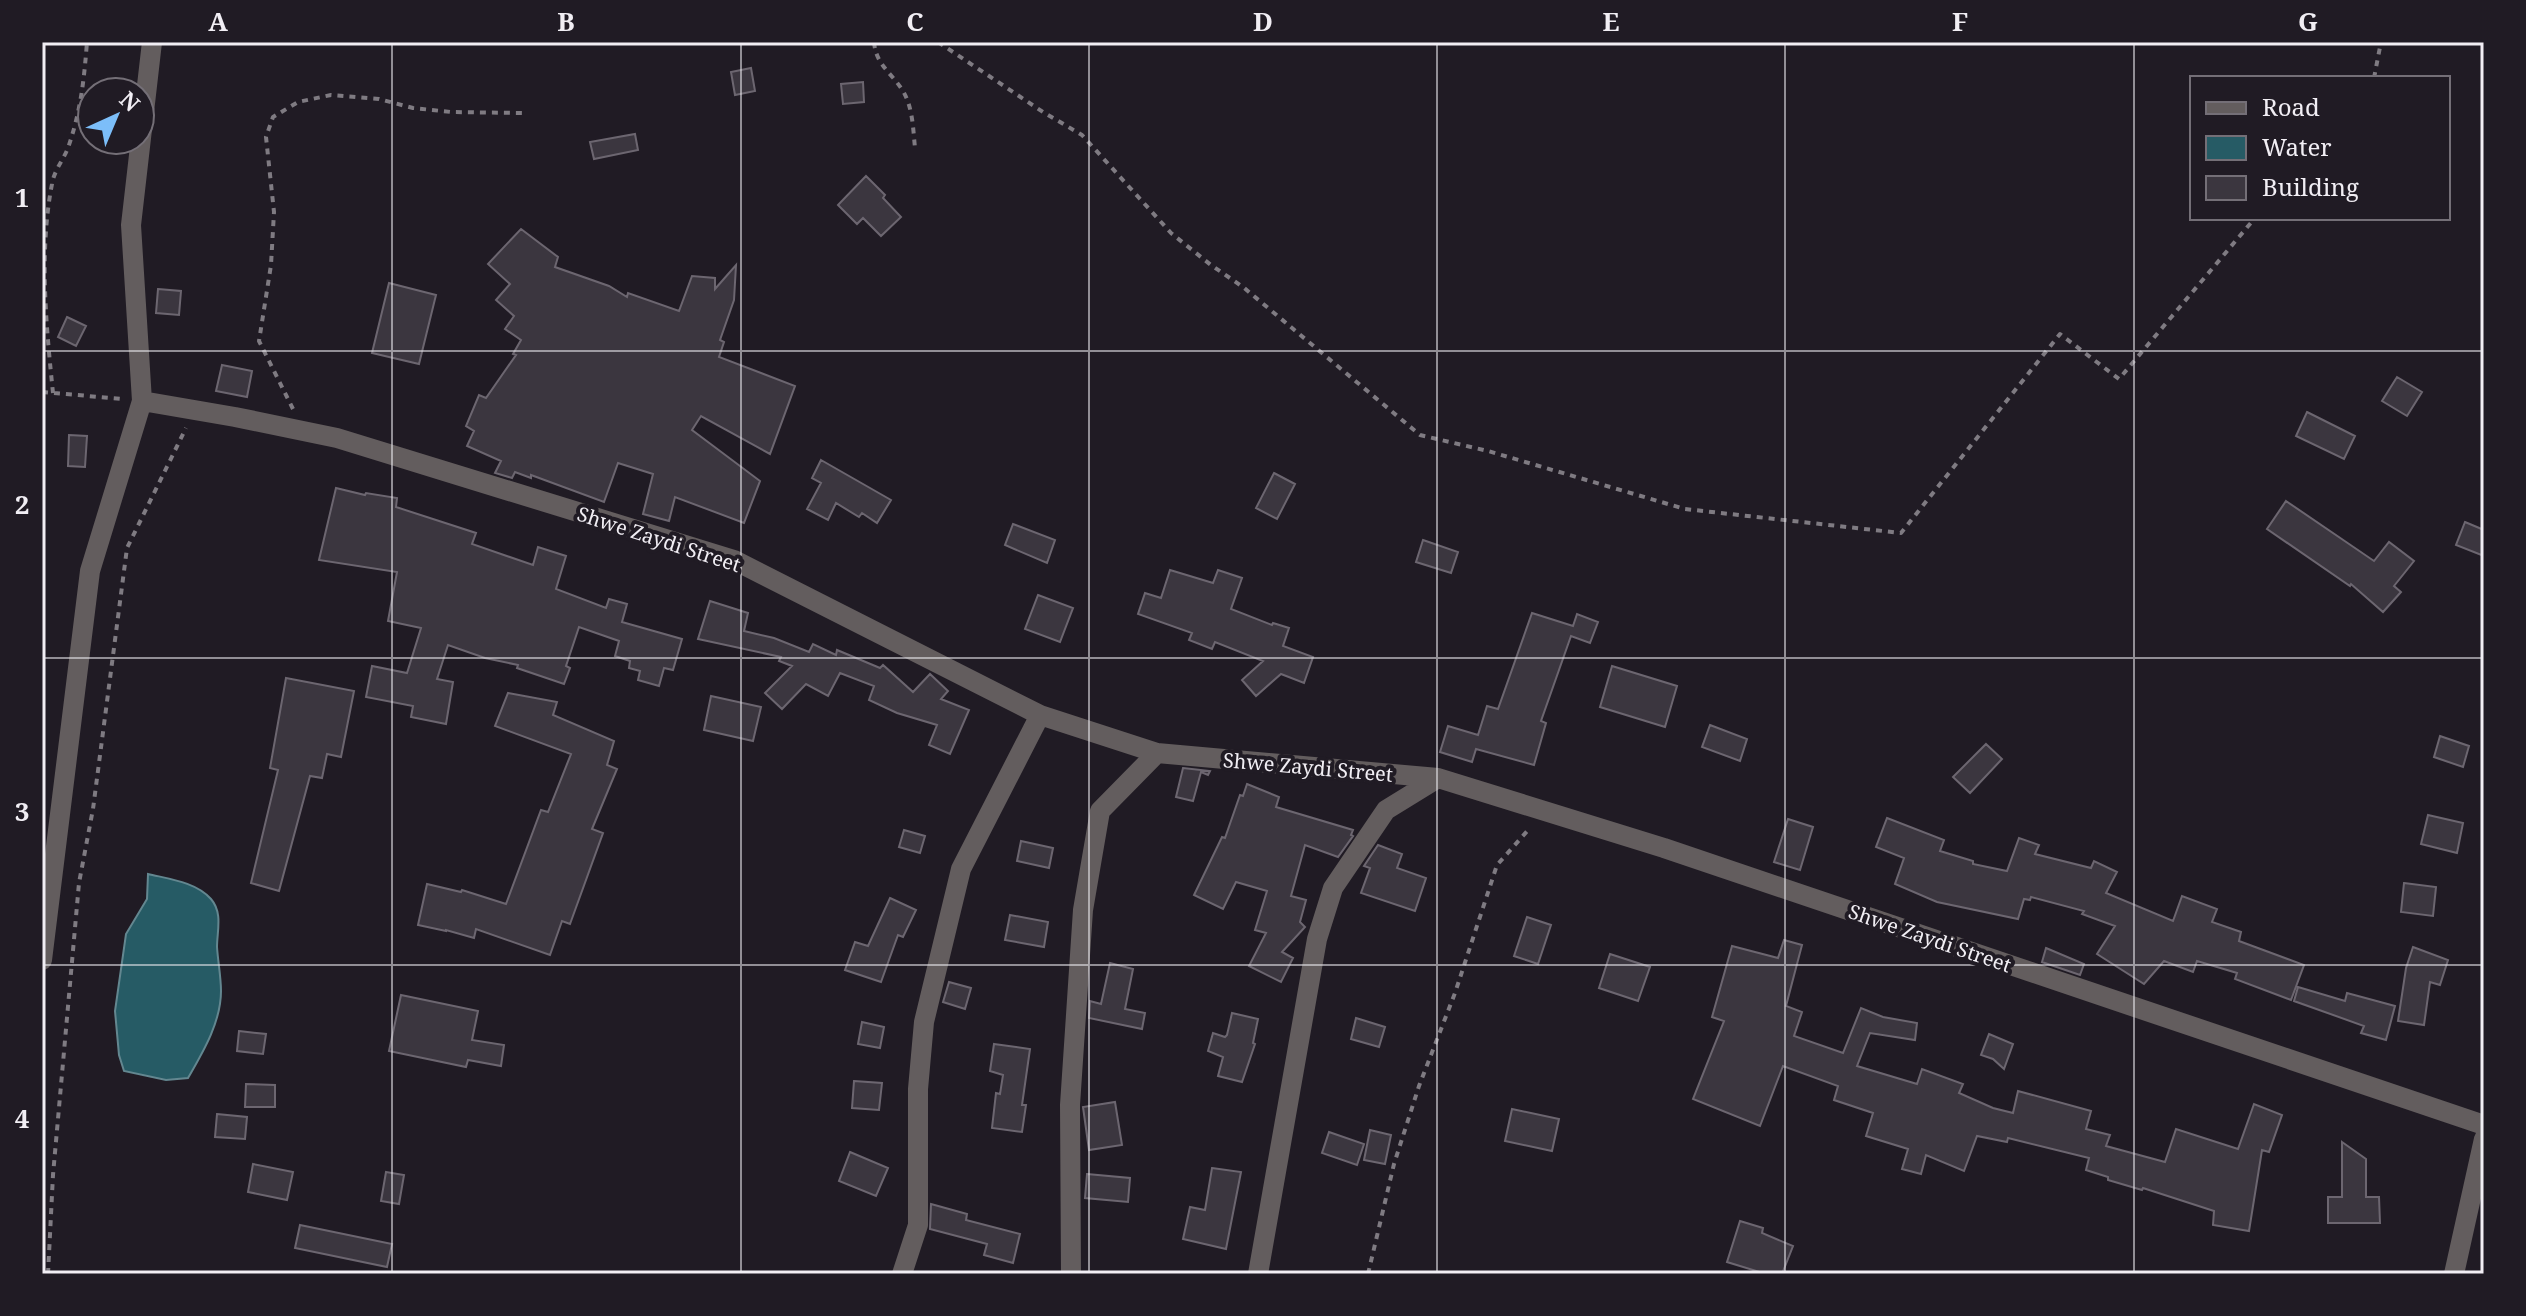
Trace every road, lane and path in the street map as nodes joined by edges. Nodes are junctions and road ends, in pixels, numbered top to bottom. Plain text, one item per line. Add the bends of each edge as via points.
1 (87, 42) edge
2 (152, 42) edge
3 (874, 42) edge
4 (938, 42) edge
5 (2378, 42) edge
6 (2374, 76) edge
7 (522, 113) dead end
8 (915, 148) dead end
9 (2253, 220) edge
10 (42, 392) edge
11 (53, 393) junction
12 (142, 401) junction
13 (194, 411) junction
14 (304, 431) junction
15 (1040, 715) junction
16 (1157, 753) junction
17 (1438, 778) junction
18 (1545, 811) junction
19 (42, 960) edge
20 (2484, 1125) edge
21 (2484, 1139) edge
22 (48, 1274) edge
23 (902, 1274) edge
24 (1071, 1274) edge
25 (1258, 1274) edge
26 (1368, 1274) edge
27 (2454, 1274) edge

1 - 11 path via 83,95 52,181 49,205 46,281
2 - 12 street via 131,225
3 - 8 path via 875,57 911,110
4 - 9 path via 1082,135 1171,233 1420,435 1685,509 1901,533 2060,334 2119,379
5 - 6 path
7 - 14 path via 451,112 331,95 298,102 273,117 266,137 274,212 271,265 259,341
10 - 11 path
11 - 12 path
12 - 13 street, Shwe Zaydi Street
12 - 19 street via 90,571
13 - 14 street, Shwe Zaydi Street
13 - 22 path via 127,548 79,883
14 - 15 street, Shwe Zaydi Street via 734,560
15 - 16 street, Shwe Zaydi Street
15 - 23 street via 961,869 924,1022 918,1089 918,1225
16 - 17 street, Shwe Zaydi Street
16 - 24 street via 1100,811 1083,910 1070,1105
17 - 18 street, Shwe Zaydi Street
17 - 25 street via 1386,810 1333,888 1317,939
18 - 20 street, Shwe Zaydi Street
18 - 26 path via 1497,865 1394,1164
21 - 27 street

